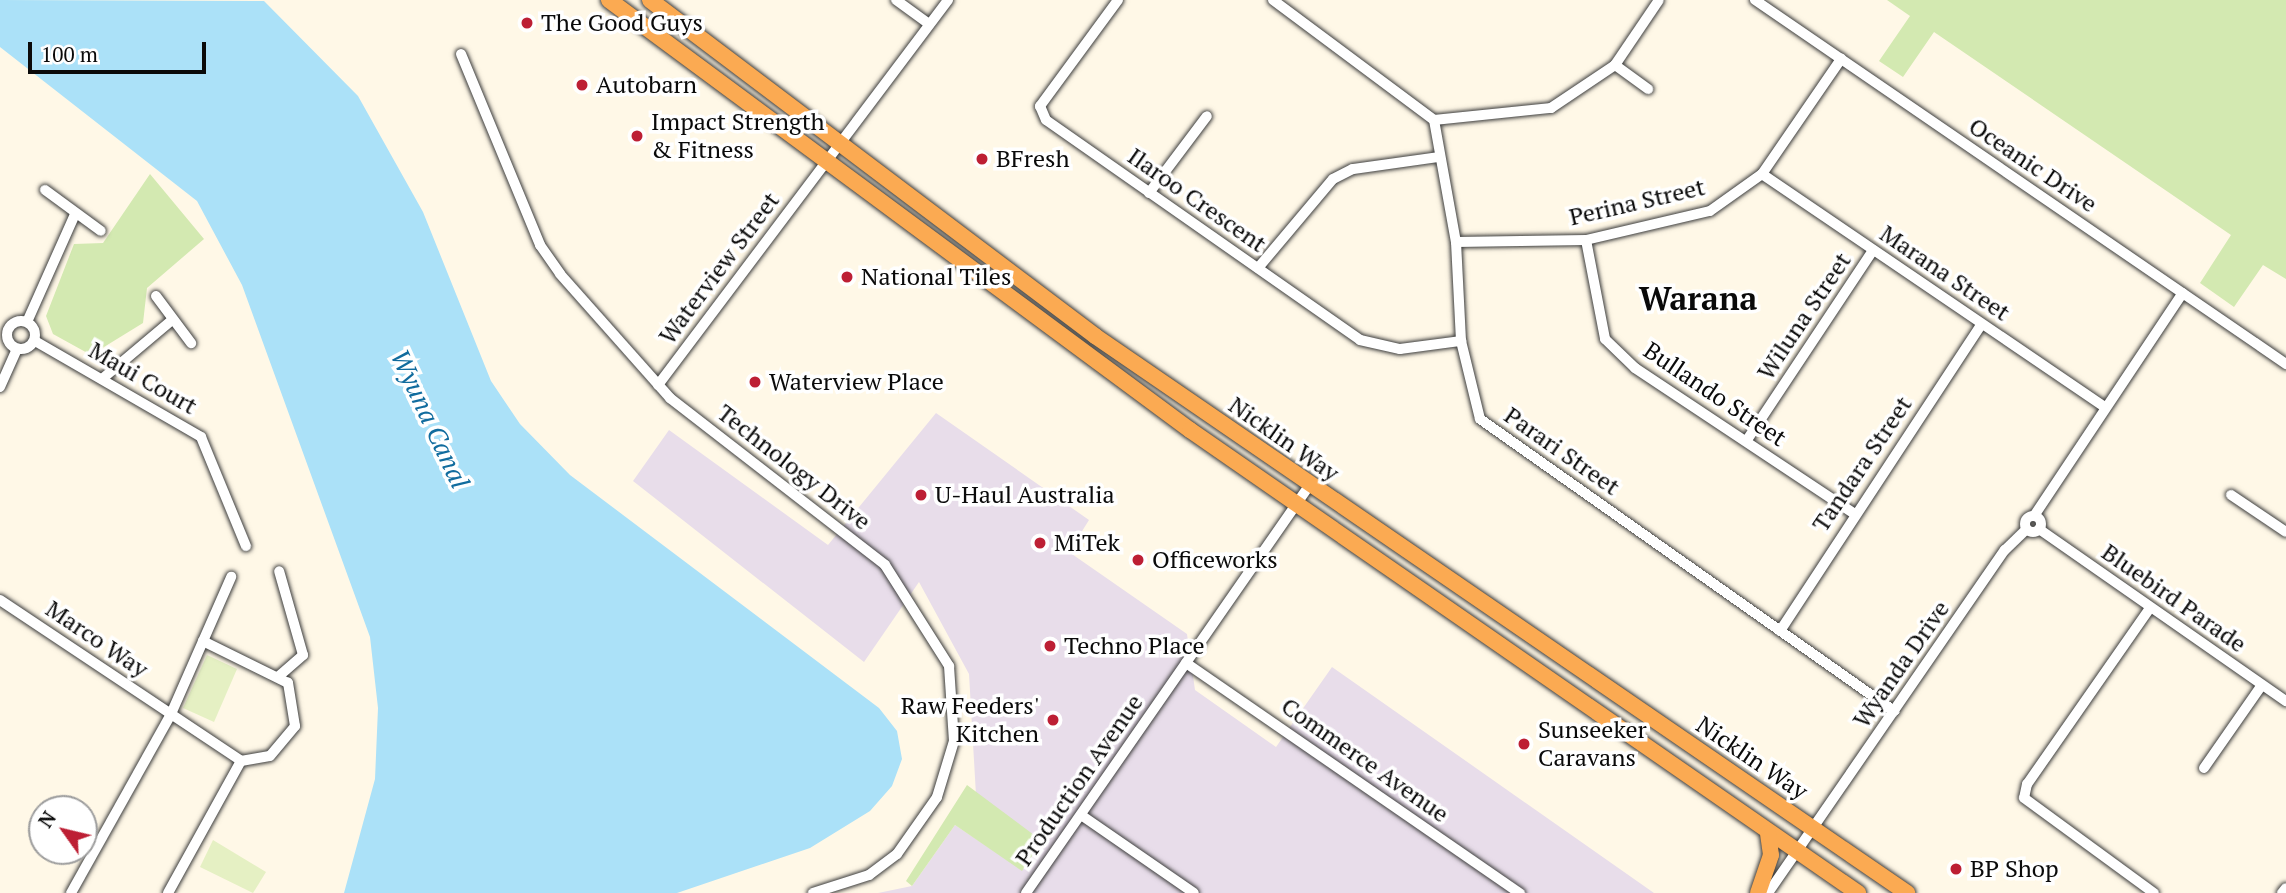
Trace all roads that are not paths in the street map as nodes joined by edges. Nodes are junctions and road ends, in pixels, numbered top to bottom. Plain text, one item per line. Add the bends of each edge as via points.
1 (609, 0) edge
2 (650, 0) edge
3 (897, 0) edge
4 (948, 0) edge
5 (1118, 0) edge
6 (1273, 0) edge
7 (1659, 0) edge
8 (1755, 0) edge
9 (929, 24) junction
10 (461, 54) dead end
11 (1841, 59) junction
12 (1615, 65) junction
13 (1648, 89) dead end
14 (1207, 116) dead end
15 (1434, 120) junction
16 (840, 142) junction
17 (1438, 157) junction
18 (825, 163) junction
19 (1762, 174) junction
20 (45, 190) dead end
21 (1150, 193) junction
22 (75, 214) junction
23 (101, 231) dead end
24 (1586, 240) junction
25 (1456, 242) junction
26 (1873, 250) junction
27 (1258, 268) junction
28 (2183, 293) junction
29 (156, 296) dead end
30 (172, 320) junction
31 (27, 322) junction
32 (1982, 324) junction
33 (4, 326) edge
34 (35, 341) junction
35 (1461, 341) junction
36 (191, 343) dead end
37 (17, 349) junction
38 (2286, 364) edge
39 (102, 379) junction
40 (658, 386) junction
41 (0, 387) edge
42 (2105, 407) junction
43 (1747, 440) junction
44 (1310, 484) junction
45 (2231, 495) dead end
46 (1295, 505) junction
47 (1853, 513) junction
48 (2034, 516) junction
49 (2039, 528) junction
50 (2027, 529) junction
51 (2286, 532) edge
52 (246, 545) dead end
53 (279, 571) dead end
54 (232, 577) dead end
55 (0, 600) edge
56 (2150, 608) junction
57 (1780, 631) junction
58 (202, 641) junction
59 (1186, 663) junction
60 (279, 676) junction
61 (2262, 685) junction
62 (2286, 701) edge
63 (1894, 711) junction
64 (170, 714) junction
65 (241, 761) junction
66 (2204, 768) dead end
67 (1081, 815) junction
68 (1813, 827) junction
69 (1768, 833) junction
70 (1796, 852) junction
71 (2286, 888) edge
72 (71, 893) edge
73 (168, 893) edge
74 (813, 893) edge
75 (1027, 893) edge
76 (1194, 893) edge
77 (1520, 893) edge
78 (1758, 893) edge
79 (1768, 893) edge
80 (1858, 893) edge
81 (1908, 893) edge
82 (2154, 893) edge
83 (2282, 893) edge

1 - 18 highway, Nicklin Way
2 - 16 highway, Nicklin Way
3 - 9 street
4 - 9 street, Waterview Street
5 - 21 street, Ilaroo Crescent via 1040,106 1046,120
6 - 15 street
7 - 12 street
8 - 11 street, Oceanic Drive
9 - 16 street, Waterview Street
10 - 40 street, Technology Drive via 540,245
11 - 19 street, Perina Street
11 - 28 street, Oceanic Drive
12 - 13 street
12 - 15 street via 1551,108
14 - 21 street
15 - 17 street, Parari Street
16 - 18 street, Waterview Street
16 - 44 highway, Nicklin Way via 1095,336
17 - 25 street, Parari Street
17 - 27 street via 1353,169 1333,179
18 - 40 street, Waterview Street
18 - 46 highway, Nicklin Way
19 - 24 street, Perina Street via 1710,211
19 - 26 street, Marana Street
20 - 22 street
21 - 27 street, Ilaroo Crescent
22 - 23 street
22 - 31 street
24 - 25 street, Perina Street
24 - 43 street, Bullando Street via 1605,339 1635,368
25 - 35 street, Parari Street
26 - 32 street, Marana Street
26 - 43 street, Wiluna Street
27 - 35 street, Ilaroo Crescent via 1360,340 1400,349
28 - 38 street, Oceanic Drive
28 - 42 street
29 - 30 street
30 - 36 street
30 - 39 street
31 - 33 street
31 - 34 street
32 - 42 street, Marana Street
32 - 47 street, Tandara Street
33 - 37 street via 8,341
34 - 37 street
34 - 39 street, Maui Court
35 - 57 street, Parari Street via 1480,419
37 - 41 street
39 - 52 street, Maui Court via 201,437
40 - 74 street, Technology Drive via 885,565 949,666 954,741 937,797 897,854 869,875
42 - 48 street
43 - 47 street, Bullando Street
44 - 46 street, Production Avenue
44 - 68 highway, Nicklin Way
45 - 51 street
46 - 59 street, Production Avenue
46 - 69 highway, Nicklin Way
47 - 57 street, Tandara Street
48 - 49 street
48 - 50 street, Wyanda Drive via 2026,520
49 - 50 street
49 - 56 street, Bluebird Parade
50 - 63 street, Wyanda Drive
53 - 60 street via 303,655
54 - 58 street
55 - 64 street, Marco Way
56 - 61 street, Bluebird Parade
56 - 82 street via 2026,784 2024,798 2031,809
57 - 63 street, Parari Street
58 - 60 street
58 - 64 street
59 - 67 street, Production Avenue
59 - 77 street, Commerce Avenue
60 - 65 street via 288,683 295,726 270,756
61 - 62 street, Bluebird Parade
61 - 66 street
63 - 68 street, Wyanda Drive
64 - 65 street, Marco Way
64 - 72 street
65 - 73 street
67 - 75 street, Production Avenue
67 - 76 street
68 - 70 street, Wyanda Drive
68 - 81 highway, Nicklin Way
69 - 70 highway, Nicklin Way
69 - 78 highway via 1771,855
70 - 79 street, Wyanda Drive
70 - 80 highway, Nicklin Way
71 - 83 street

